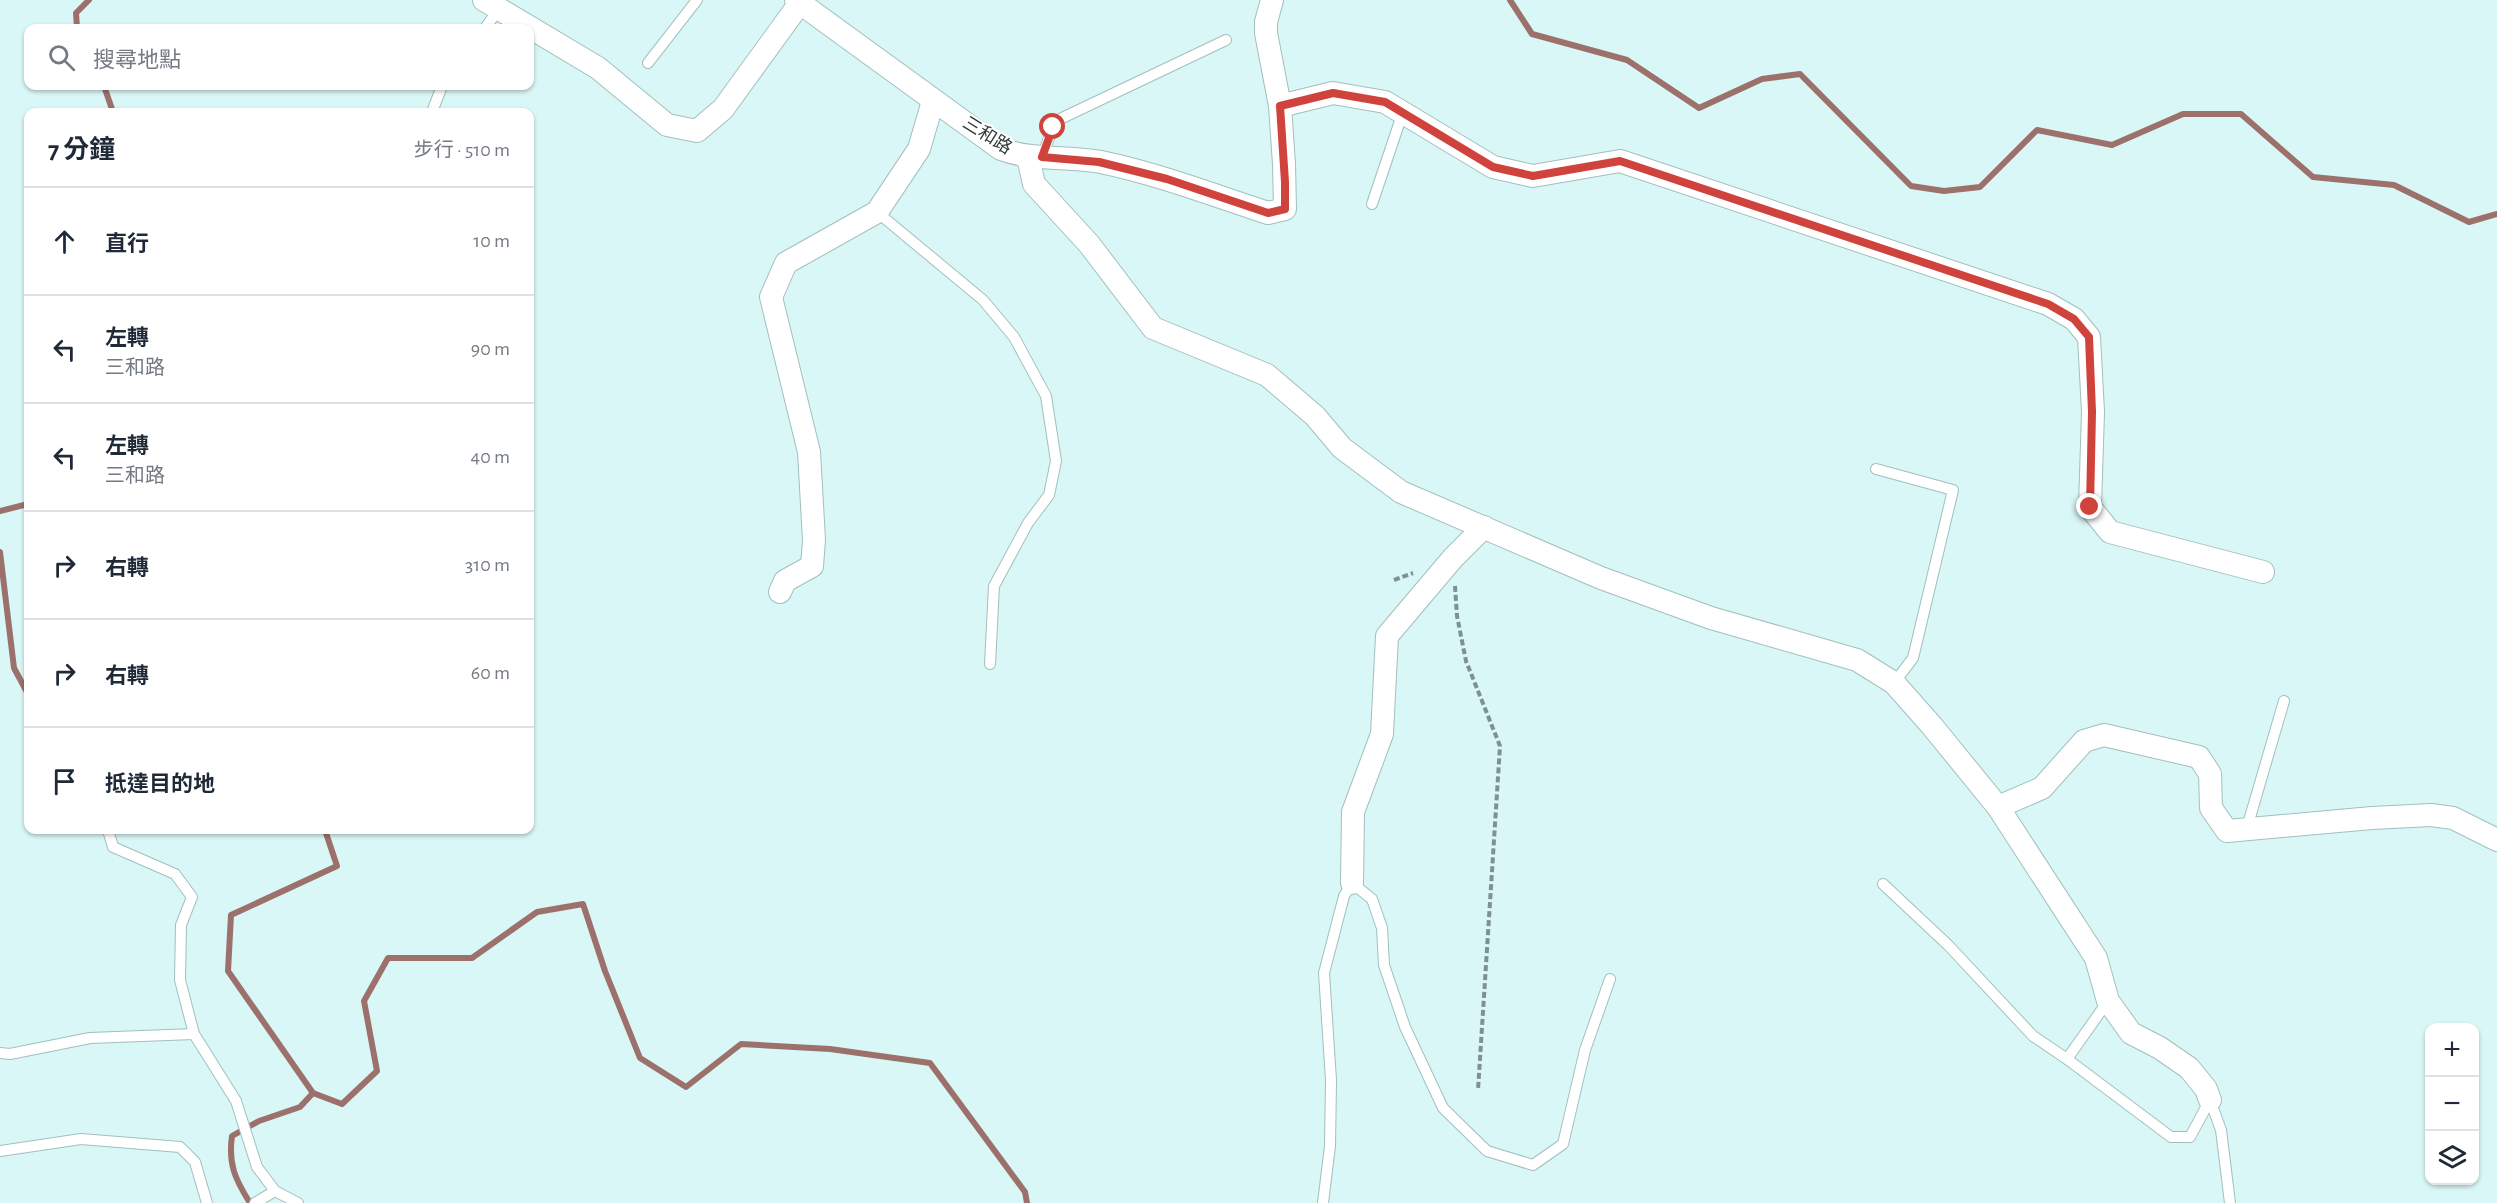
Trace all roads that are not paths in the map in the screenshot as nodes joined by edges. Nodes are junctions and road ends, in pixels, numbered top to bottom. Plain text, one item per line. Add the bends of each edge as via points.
1 (697, 0) edge
2 (1272, 0) edge
3 (798, 2) edge
4 (492, 5) edge
5 (486, 24) edge
6 (524, 24) edge
7 (534, 30) edge
8 (1226, 40) dead end
9 (648, 63) dead end
10 (440, 90) edge
11 (933, 101) junction
12 (1280, 106) junction
13 (434, 108) edge
14 (1403, 111) junction
15 (1035, 157) junction
16 (1372, 204) dead end
17 (876, 212) junction
18 (1876, 469) dead end
19 (1484, 527) junction
20 (2263, 572) dead end
21 (780, 592) dead end
22 (990, 664) dead end
23 (1894, 683) junction
24 (2284, 701) dead end
25 (1998, 807) junction
26 (2246, 831) junction
27 (109, 834) edge
28 (2497, 840) edge
29 (1352, 883) junction
30 (1883, 884) dead end
31 (1611, 979) dead end
32 (2108, 1001) junction
33 (194, 1034) junction
34 (0, 1053) edge
35 (2067, 1059) junction
36 (2210, 1100) junction
37 (0, 1151) edge
38 (275, 1191) junction
39 (207, 1203) edge
40 (255, 1203) edge
41 (298, 1203) edge
42 (1323, 1203) edge
43 (2230, 1203) edge

1 - 9 lane
2 - 12 street, 三和路 via 1266,33
3 - 7 street via 723,109 697,131 667,124 598,68
3 - 11 street, 三和路
4 - 5 lane
4 - 6 street
8 - 15 lane via 1060,119
10 - 13 lane
11 - 15 street, 三和路 via 1001,149
11 - 17 street via 919,149
12 - 14 street via 1333,93 1385,102
12 - 15 street, 三和路 via 1285,209 1268,213 1167,179 1099,162
14 - 16 lane
14 - 20 street via 1493,167 1533,176 1620,161 2048,304 2074,319 2089,337 2090,507 2110,532
15 - 19 street via 1034,184 1089,244 1153,328 1267,375 1315,416 1342,448 1401,492
17 - 21 street via 786,263 771,297 809,452 814,540 812,566 785,581
17 - 22 lane via 983,300 1014,337 1046,396 1056,461 1049,495 1028,523 994,586
18 - 23 lane via 1953,490 1913,658
19 - 23 street via 1601,578 1711,618 1857,660
19 - 29 street via 1387,636 1382,734 1353,812
23 - 25 street
24 - 26 lane
25 - 26 street via 2042,788 2084,741 2104,735 2199,758 2210,774 2211,808 2217,819 2227,831
25 - 32 street via 2096,958
26 - 28 street via 2431,815 2453,818
27 - 33 lane via 113,847 174,874 192,897 181,925 180,981
29 - 31 lane via 1372,899 1382,928 1387,975 1405,1027 1443,1108 1487,1152 1533,1165 1563,1144 1585,1050
29 - 42 lane via 1344,896 1324,973 1331,1080 1330,1146
30 - 35 lane via 1948,945 2033,1036
32 - 35 lane
32 - 36 street via 2132,1033 2189,1068
33 - 34 lane via 90,1038
33 - 38 lane via 236,1101 257,1167
35 - 36 lane via 2171,1137 2190,1137
36 - 43 lane via 2221,1130
37 - 39 lane via 81,1139 180,1147 195,1161
38 - 40 lane
38 - 41 lane

